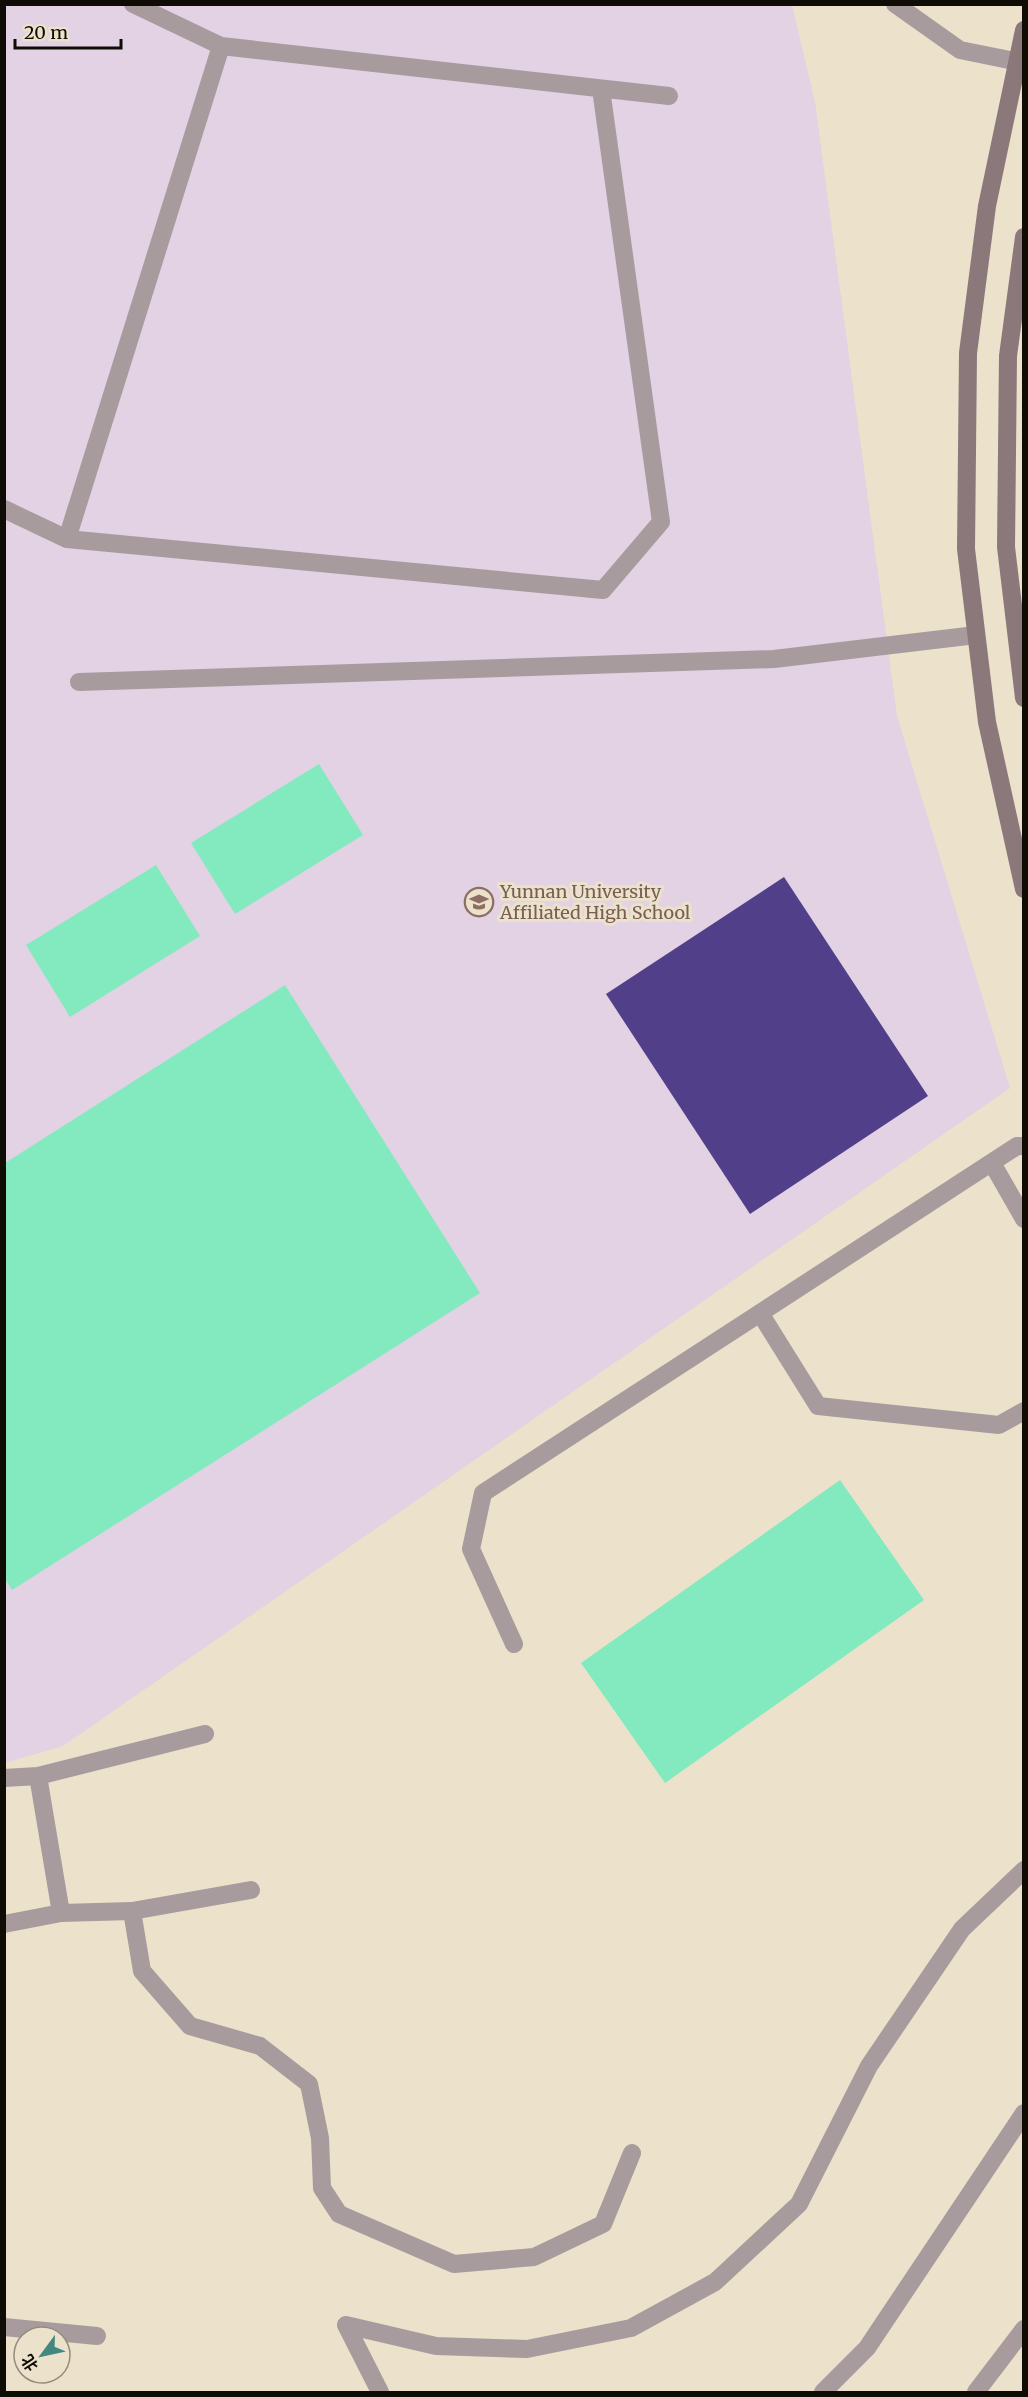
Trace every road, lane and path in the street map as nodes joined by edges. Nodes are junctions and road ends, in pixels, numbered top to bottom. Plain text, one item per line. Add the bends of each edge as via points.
1 (133, 4) edge
2 (895, 4) edge
3 (1023, 30) edge
4 (221, 46) junction
5 (1020, 63) edge
6 (601, 89) junction
7 (669, 96) dead end
8 (1023, 237) edge
9 (4, 509) edge
10 (67, 539) junction
11 (976, 635) junction
12 (79, 682) dead end
13 (1023, 698) edge
14 (1023, 889) edge
15 (1023, 1146) edge
16 (992, 1163) junction
17 (1023, 1219) edge
18 (760, 1313) junction
19 (1023, 1411) edge
20 (514, 1644) dead end
21 (205, 1734) dead end
22 (38, 1776) junction
23 (4, 1778) edge
24 (1023, 1870) edge
25 (251, 1890) dead end
26 (132, 1911) junction
27 (61, 1913) junction
28 (4, 1924) edge
29 (1023, 2113) edge
30 (632, 2153) dead end
31 (4, 2327) edge
32 (1023, 2330) edge
33 (97, 2336) dead end
34 (380, 2392) edge
35 (823, 2392) edge
36 (976, 2392) edge

1 - 4 street
2 - 5 street via 960,50
3 - 5 street
4 - 6 street
4 - 10 street
5 - 11 street via 987,206 968,353 966,549
6 - 7 street
6 - 10 street via 661,522 603,590
8 - 13 street via 1008,356 1006,547
9 - 10 street
11 - 12 street via 774,659
11 - 14 street via 987,722
15 - 16 street
16 - 17 street
16 - 18 street
18 - 19 street via 818,1406 999,1425
18 - 20 street via 483,1493 471,1549
21 - 22 street
22 - 23 street
22 - 27 street
24 - 34 street via 962,1929 869,2066 799,2204 715,2282 632,2328 527,2349 436,2346 346,2325
25 - 26 street
26 - 27 street
26 - 30 street via 142,1971 190,2026 260,2046 309,2084 320,2138 321,2188 339,2214 454,2264 534,2257 603,2224
27 - 28 street
29 - 35 street via 867,2348
31 - 33 street
32 - 36 street

